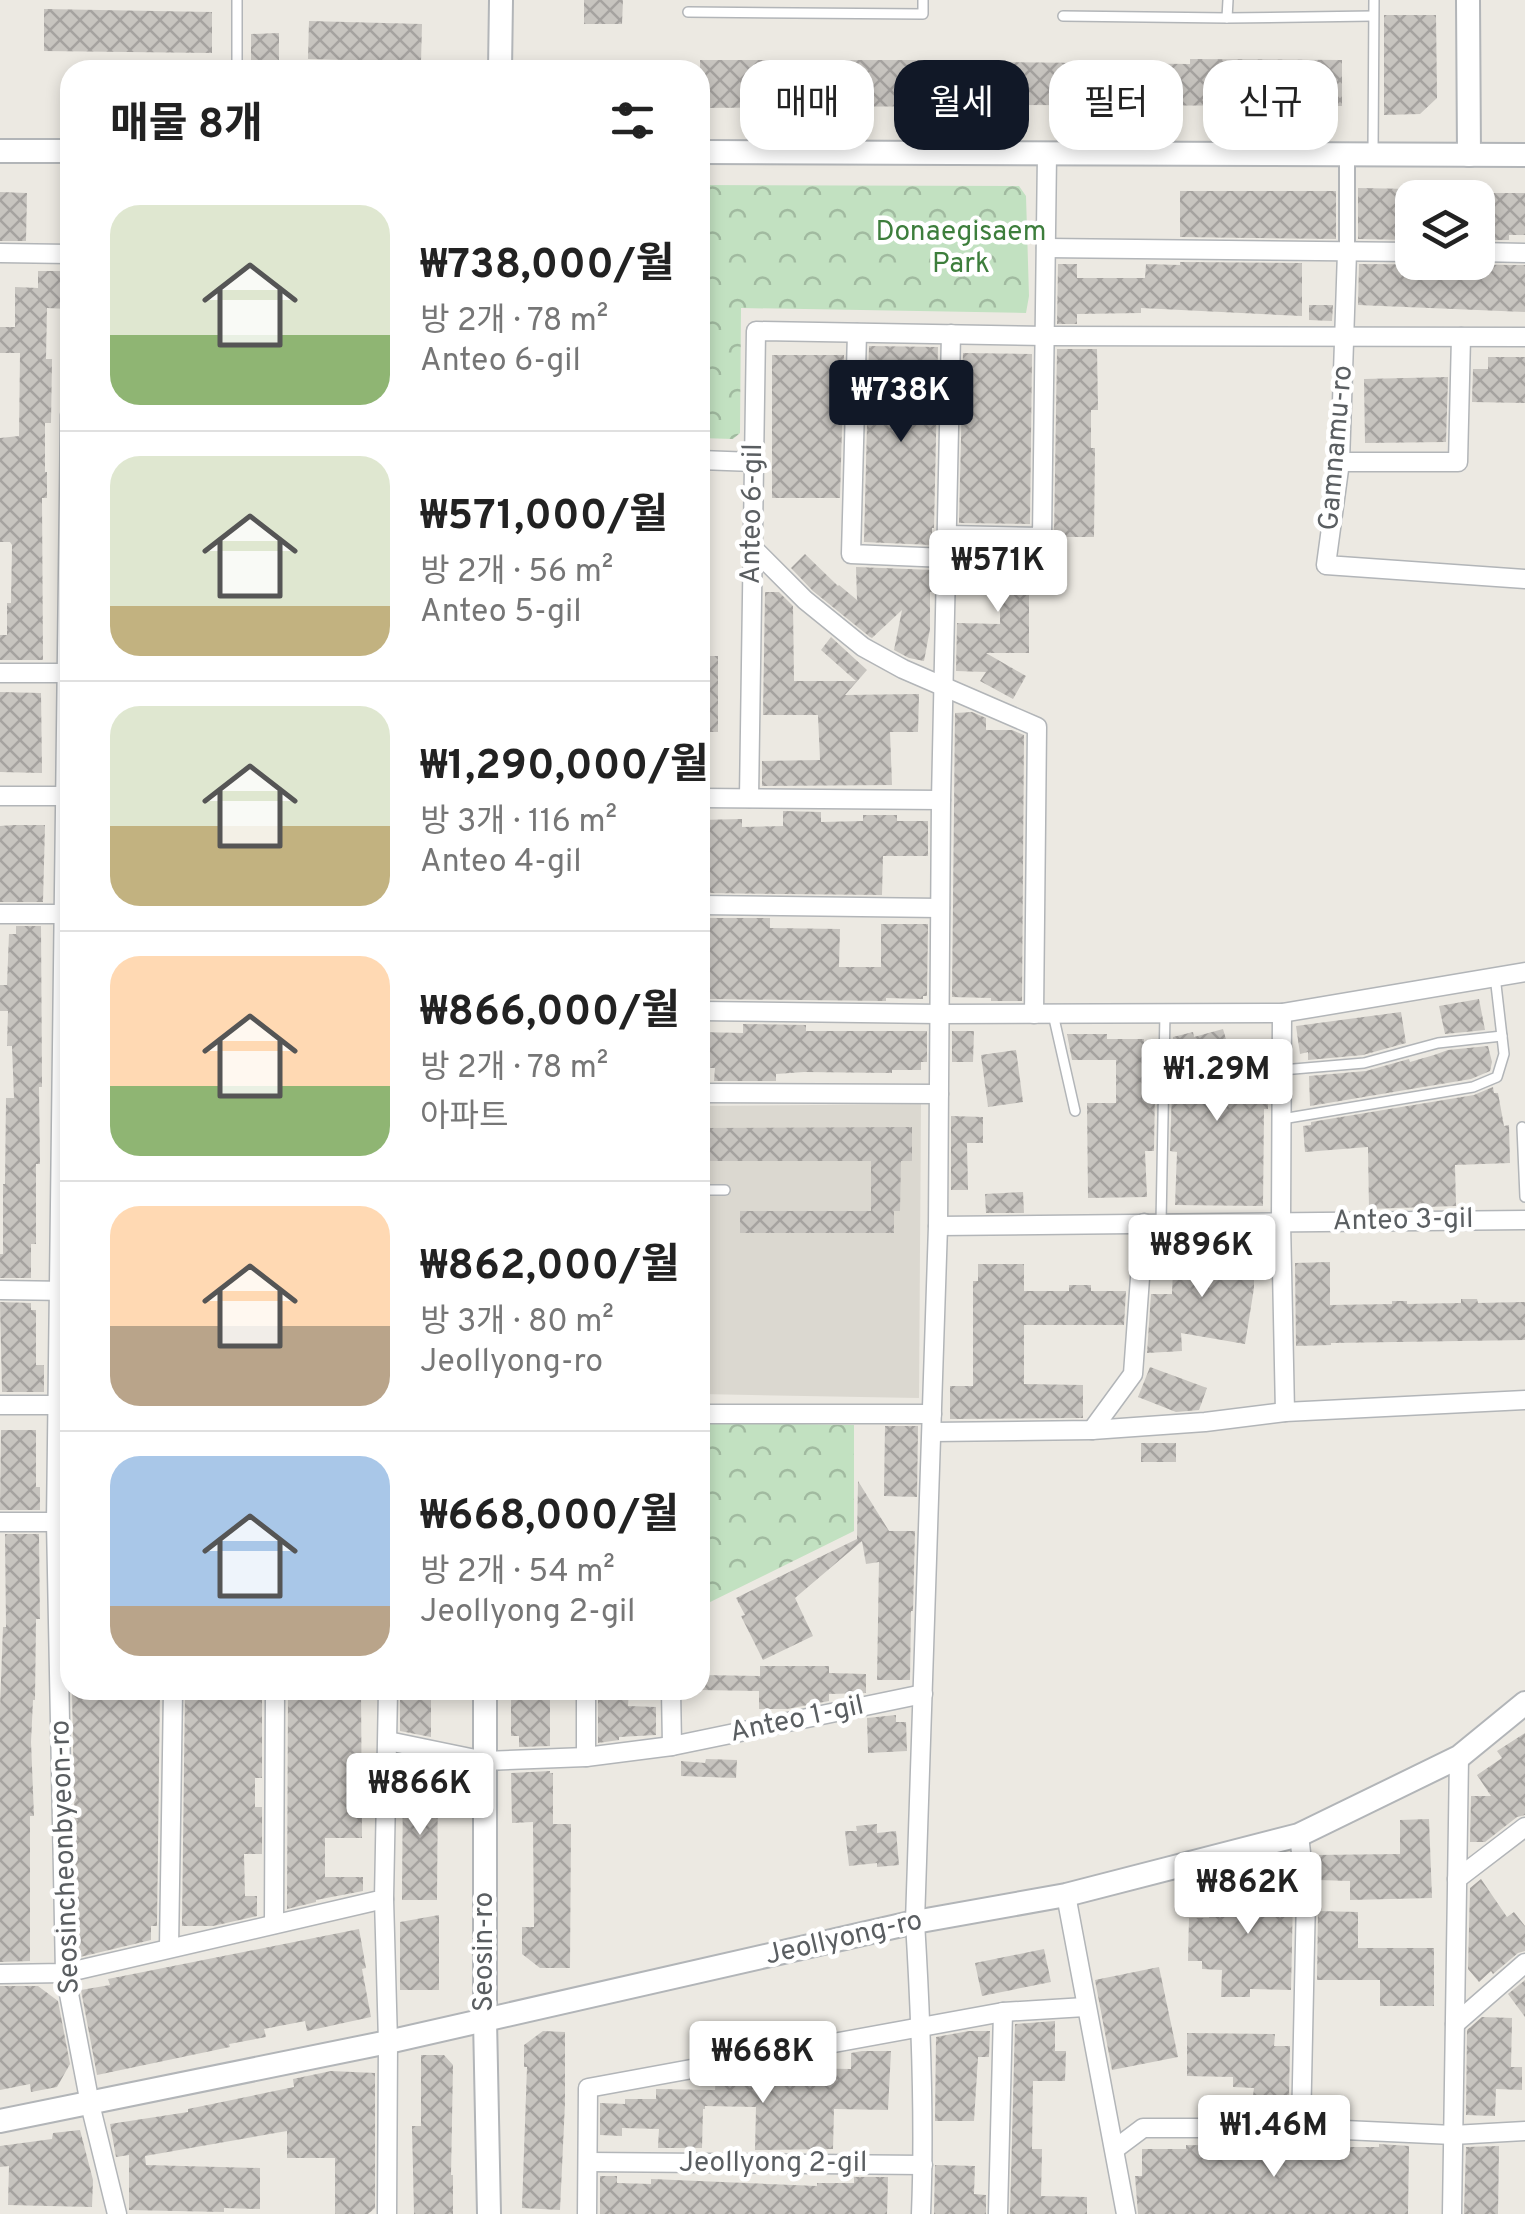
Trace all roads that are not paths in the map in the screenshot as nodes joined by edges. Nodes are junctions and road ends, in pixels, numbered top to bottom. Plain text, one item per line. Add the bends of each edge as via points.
1 (236, 0) edge
2 (501, 0) edge
3 (749, 0) edge
4 (923, 0) edge
5 (1228, 0) edge
6 (1374, 0) edge
7 (1468, 0) edge
8 (688, 12) dead end
9 (749, 12) junction
10 (1064, 16) dead end
11 (1373, 16) junction
12 (1228, 18) junction
13 (237, 60) edge
14 (500, 60) edge
15 (0, 151) edge
16 (60, 151) edge
17 (710, 152) edge
18 (1047, 154) junction
19 (1347, 154) junction
20 (1373, 154) junction
21 (1469, 155) junction
22 (1525, 155) edge
23 (1046, 248) junction
24 (1347, 252) junction
25 (1395, 252) edge
26 (1495, 252) edge
27 (0, 253) edge
28 (1525, 253) edge
29 (60, 254) edge
30 (857, 333) junction
31 (951, 334) junction
32 (1046, 336) junction
33 (1461, 337) junction
34 (1346, 338) junction
35 (1525, 338) edge
36 (710, 460) edge
37 (754, 462) junction
38 (1340, 462) junction
39 (947, 535) junction
40 (752, 546) junction
41 (946, 558) junction
42 (1525, 578) edge
43 (0, 673) edge
44 (60, 673) edge
45 (943, 685) junction
46 (0, 796) edge
47 (60, 796) edge
48 (710, 798) edge
49 (750, 798) junction
50 (941, 800) junction
51 (710, 905) edge
52 (940, 908) junction
53 (0, 914) edge
54 (60, 914) edge
55 (1525, 972) edge
56 (1495, 976) junction
57 (710, 1011) edge
58 (940, 1014) junction
59 (1043, 1014) junction
60 (1165, 1014) junction
61 (1282, 1014) junction
62 (1502, 1036) junction
63 (1282, 1070) junction
64 (710, 1093) edge
65 (939, 1094) junction
66 (1075, 1112) dead end
67 (1282, 1119) junction
68 (1522, 1128) dead end
69 (710, 1190) edge
70 (726, 1190) dead end
71 (1525, 1197) edge
72 (1525, 1220) edge
73 (1281, 1222) junction
74 (1152, 1224) junction
75 (938, 1226) junction
76 (0, 1290) edge
77 (60, 1291) edge
78 (1525, 1400) edge
79 (0, 1404) edge
80 (60, 1405) edge
81 (1285, 1412) junction
82 (710, 1414) edge
83 (932, 1423) junction
84 (1092, 1430) junction
85 (0, 1522) edge
86 (60, 1522) edge
87 (923, 1694) junction
88 (64, 1700) edge
89 (174, 1700) edge
90 (275, 1700) edge
91 (388, 1700) edge
92 (485, 1700) edge
93 (586, 1700) edge
94 (672, 1700) edge
95 (1525, 1703) edge
96 (388, 1740) junction
97 (672, 1746) junction
98 (586, 1757) junction
99 (1459, 1757) junction
100 (485, 1761) junction
101 (1525, 1827) edge
102 (1299, 1835) junction
103 (1457, 1878) junction
104 (1066, 1894) junction
105 (384, 1899) junction
106 (915, 1922) junction
107 (274, 1924) junction
108 (169, 1948) junction
109 (1525, 1963) edge
110 (65, 1973) junction
111 (0, 1974) edge
112 (1085, 2007) junction
113 (1002, 2012) junction
114 (485, 2020) junction
115 (1455, 2024) junction
116 (922, 2028) junction
117 (388, 2042) junction
118 (90, 2104) junction
119 (0, 2121) edge
120 (1301, 2128) junction
121 (1525, 2131) edge
122 (1453, 2135) junction
123 (1115, 2149) junction
124 (588, 2162) junction
125 (923, 2165) junction
126 (117, 2214) edge
127 (387, 2214) edge
128 (489, 2214) edge
129 (587, 2214) edge
130 (921, 2214) edge
131 (998, 2214) edge
132 (1126, 2214) edge
133 (1452, 2214) edge

1 - 13 lane
2 - 14 street
3 - 9 lane
4 - 9 lane via 922,14
5 - 12 lane
6 - 11 lane
7 - 21 street
8 - 9 lane
10 - 12 lane
11 - 12 lane
11 - 20 lane
15 - 16 street
17 - 18 street
18 - 19 street
18 - 23 street
19 - 20 street
19 - 24 street, Gamnamu-ro
20 - 21 street
21 - 22 street
23 - 24 street
23 - 32 street
24 - 25 street
24 - 34 street, Gamnamu-ro
26 - 28 street
27 - 29 street
30 - 31 street, Anteo 6-gil
30 - 37 street, Anteo 6-gil via 756,331
30 - 41 street via 851,554
31 - 32 street, Anteo 6-gil
31 - 39 street
32 - 34 street, Anteo 6-gil
32 - 39 street via 1042,537
33 - 34 street, Anteo 6-gil
33 - 35 street, Anteo 6-gil
33 - 38 street via 1458,462
34 - 38 street, Gamnamu-ro
36 - 37 street
37 - 40 street, Anteo 6-gil
38 - 42 street, Gamnamu-ro via 1326,566
39 - 41 street
40 - 45 street via 863,647
40 - 49 street, Anteo 6-gil
41 - 45 street
43 - 44 street
45 - 50 street
45 - 59 street via 1037,727 1035,880
46 - 47 street
48 - 49 street
49 - 50 street
50 - 52 street
51 - 52 street
52 - 58 street
53 - 54 street
55 - 56 street
56 - 61 street
56 - 62 lane
57 - 58 street
58 - 59 street
58 - 65 street
59 - 60 street
59 - 66 lane
60 - 61 street
60 - 74 lane via 1162,1178
61 - 63 street
62 - 63 lane via 1438,1043 1364,1064
62 - 67 lane via 1497,1077 1473,1088
63 - 67 street
64 - 65 street
65 - 75 street
67 - 73 street
68 - 71 lane
69 - 70 lane
72 - 73 street, Anteo 3-gil
73 - 74 street, Anteo 3-gil
73 - 81 street
74 - 75 street, Anteo 3-gil
74 - 84 street via 1133,1374
75 - 83 street
76 - 77 street
78 - 81 street
79 - 80 street
81 - 84 street
82 - 83 street
83 - 84 street
83 - 87 street
85 - 86 street
87 - 97 street, Anteo 1-gil
87 - 106 street
88 - 110 street, Seosincheonbyeon-ro
89 - 108 street
90 - 107 street
91 - 96 street
92 - 100 street, Seosin-ro
93 - 98 street
94 - 97 street
95 - 99 street, Jeollyong-ro
96 - 100 street, Anteo 1-gil
96 - 105 street
97 - 98 street, Anteo 1-gil
98 - 100 street, Anteo 1-gil
99 - 102 street, Jeollyong-ro
99 - 103 street
100 - 114 street, Seosin-ro
101 - 103 street
102 - 104 street, Jeollyong-ro
102 - 120 street via 1306,1898
103 - 115 street
104 - 106 street, Jeollyong-ro
104 - 112 street
105 - 107 street
105 - 117 street
106 - 114 street, Jeollyong-ro
106 - 116 street
107 - 108 street
108 - 110 street
109 - 115 street
110 - 111 street
110 - 118 street, Seosincheonbyeon-ro
112 - 113 street
112 - 123 street
113 - 116 street
113 - 131 street
114 - 117 street, Jeollyong-ro
114 - 128 street, Seosin-ro
115 - 122 street
116 - 124 street via 588,2088
116 - 125 street
117 - 118 street, Jeollyong-ro
117 - 127 street
118 - 119 street, Jeollyong-ro
118 - 126 street, Seosincheonbyeon-ro
120 - 122 street
120 - 123 street via 1143,2128
121 - 122 street
122 - 133 street
123 - 132 street
124 - 125 street, Jeollyong 2-gil
124 - 129 street
125 - 130 street

